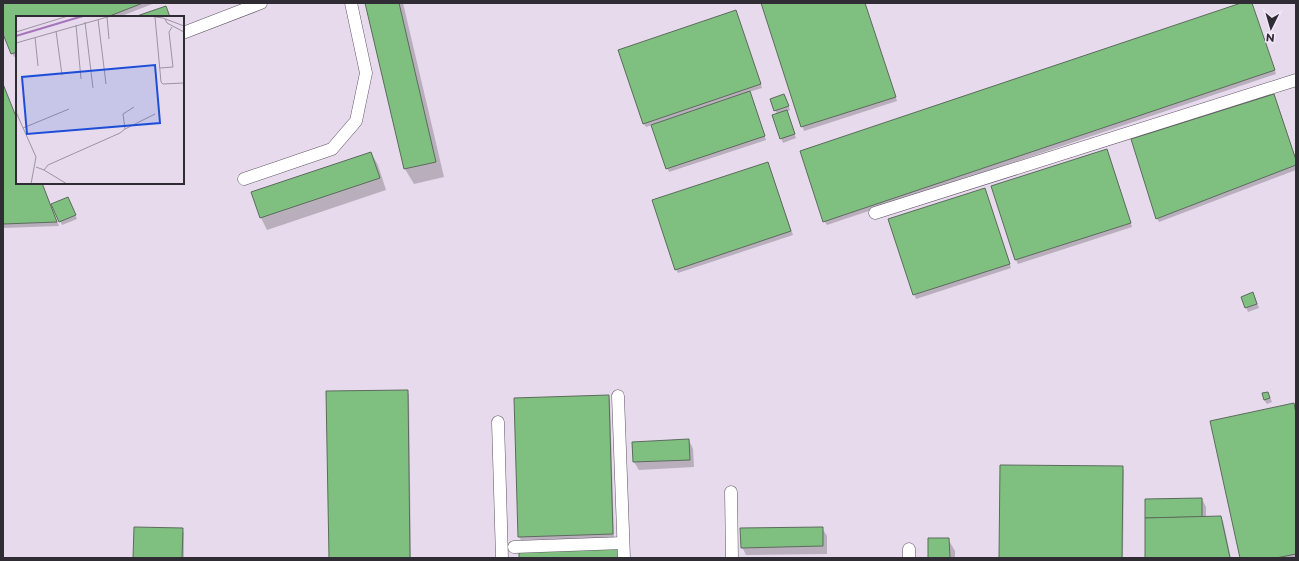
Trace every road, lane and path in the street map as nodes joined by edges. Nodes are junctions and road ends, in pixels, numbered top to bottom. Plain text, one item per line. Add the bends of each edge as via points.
1 (261, 3) edge
2 (351, 3) edge
3 (184, 33) edge
4 (1296, 80) edge
5 (244, 179) dead end
6 (876, 213) dead end
7 (618, 396) dead end
8 (498, 422) dead end
9 (731, 492) dead end
10 (623, 543) junction
11 (514, 547) dead end
12 (502, 558) edge
13 (624, 558) edge
14 (732, 558) edge

1 - 3 lane
2 - 5 lane via 366,73 356,121 332,149
4 - 6 lane
7 - 10 lane
8 - 12 lane
9 - 14 lane
10 - 11 lane
10 - 13 lane

